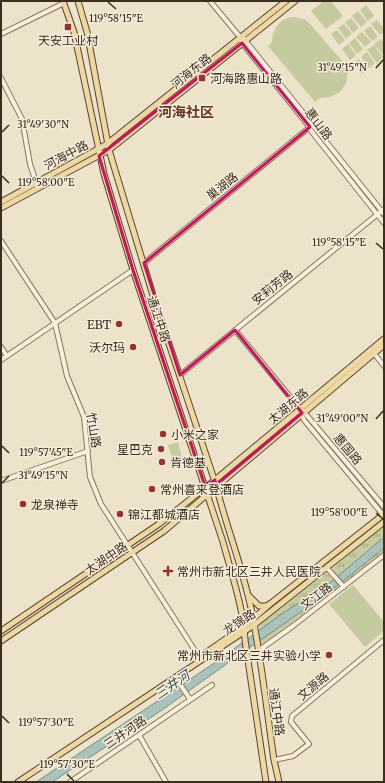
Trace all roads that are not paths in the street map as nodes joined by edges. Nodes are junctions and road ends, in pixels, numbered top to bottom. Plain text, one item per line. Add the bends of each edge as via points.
1 (78, 1) edge
2 (210, 1) edge
3 (286, 1) edge
4 (294, 1) edge
5 (64, 2) edge
6 (1, 33) edge
7 (242, 40) junction
8 (1, 78) edge
9 (311, 126) junction
10 (107, 144) junction
11 (98, 149) junction
12 (108, 150) junction
13 (99, 156) junction
14 (36, 182) junction
15 (1, 202) edge
16 (1, 208) edge
17 (383, 211) edge
18 (377, 215) junction
19 (384, 223) edge
20 (1, 241) edge
21 (144, 263) junction
22 (133, 270) junction
23 (55, 323) junction
24 (235, 330) junction
25 (384, 340) edge
26 (384, 345) edge
27 (1, 348) edge
28 (373, 352) junction
29 (7, 356) junction
30 (1, 360) edge
31 (384, 366) edge
32 (180, 374) junction
33 (302, 411) junction
34 (88, 451) junction
35 (215, 480) junction
36 (1, 481) edge
37 (216, 485) junction
38 (205, 486) junction
39 (207, 495) junction
40 (384, 507) edge
41 (384, 515) edge
42 (384, 522) edge
43 (128, 546) junction
44 (132, 553) junction
45 (384, 555) edge
46 (327, 568) junction
47 (342, 586) junction
48 (249, 598) junction
49 (270, 604) junction
50 (254, 619) junction
51 (254, 626) junction
52 (244, 629) junction
53 (1, 631) edge
54 (384, 640) edge
55 (1, 641) edge
56 (258, 648) junction
57 (200, 658) junction
58 (175, 677) junction
59 (212, 684) dead end
60 (190, 699) junction
61 (139, 734) junction
62 (274, 760) junction
63 (13, 782) edge
64 (18, 782) edge
65 (70, 782) edge
66 (166, 782) edge
67 (266, 782) edge
68 (279, 782) edge

1 - 10 main road via 87,32
2 - 7 street, 惠山路
3 - 7 main road, 河海东路
4 - 7 main road, 河海东路
5 - 6 street
5 - 11 main road, 通江中路 via 74,32
7 - 9 street, 惠山路
7 - 10 main road, 河海东路
7 - 12 main road, 河海东路
8 - 14 street via 22,119
9 - 17 street, 惠山路
9 - 18 street, 惠山路 via 312,132
9 - 21 street, 巢湖路
10 - 11 main road, 河海东路
10 - 12 main road, 通江中路
11 - 13 main road, 通江中路
11 - 14 main road, 河海中路
12 - 13 main road, 河海东路
12 - 21 main road, 通江中路
13 - 16 main road, 河海中路
13 - 22 main road, 通江中路
14 - 15 main road, 河海中路
17 - 18 street, 安莉芳路
18 - 19 street, 惠山路
18 - 24 street, 安莉芳路
20 - 23 street, 竹山路
21 - 32 main road, 通江中路
22 - 23 street
22 - 38 main road, 通江中路
23 - 29 street
23 - 34 street, 竹山路 via 67,376 84,417
24 - 32 street, 安莉芳路
24 - 33 street, 惠国路
25 - 28 main road, 太湖东路
26 - 28 main road, 太湖东路
27 - 29 street
28 - 31 street
28 - 33 main road, 太湖东路
29 - 30 street
32 - 35 main road, 通江中路
33 - 35 main road, 太湖东路
33 - 37 main road, 太湖东路
33 - 40 street, 惠国路
33 - 41 street via 304,420
34 - 36 street
34 - 43 street, 竹山路 via 90,477 101,504
35 - 37 main road, 通江中路
35 - 38 main road, 太湖东路
37 - 39 main road, 太湖中路
37 - 48 main road, 通江中路
38 - 39 main road, 通江中路
38 - 43 main road, 太湖中路
39 - 44 main road, 太湖中路 via 164,531
39 - 52 main road, 通江中路 via 235,584
41 - 49 main road, 龙锦路
42 - 46 main road, 龙锦路
43 - 44 street, 竹山路
43 - 53 main road, 太湖中路
44 - 55 main road, 太湖中路
44 - 57 street, 竹山路
45 - 47 street, 文江路
46 - 47 street
46 - 51 main road, 龙锦路
47 - 56 street, 文江路
48 - 49 main road via 259,606
48 - 50 main road, 通江中路
49 - 50 main road, 龙锦路
50 - 51 main road
50 - 52 main road, 龙锦路
51 - 52 main road, 龙锦路
51 - 56 main road, 通江中路
52 - 57 main road, 龙锦路
52 - 67 main road, 通江中路
54 - 62 street, 文源路 via 292,716 291,722 309,744 293,756
56 - 62 main road, 通江中路
57 - 58 main road, 龙锦路
57 - 63 main road, 龙锦路
58 - 60 street
58 - 64 main road, 龙锦路
59 - 60 street, 三井河路
60 - 61 street, 三井河路
61 - 65 street, 三井河路
61 - 66 street
62 - 68 main road, 通江中路

